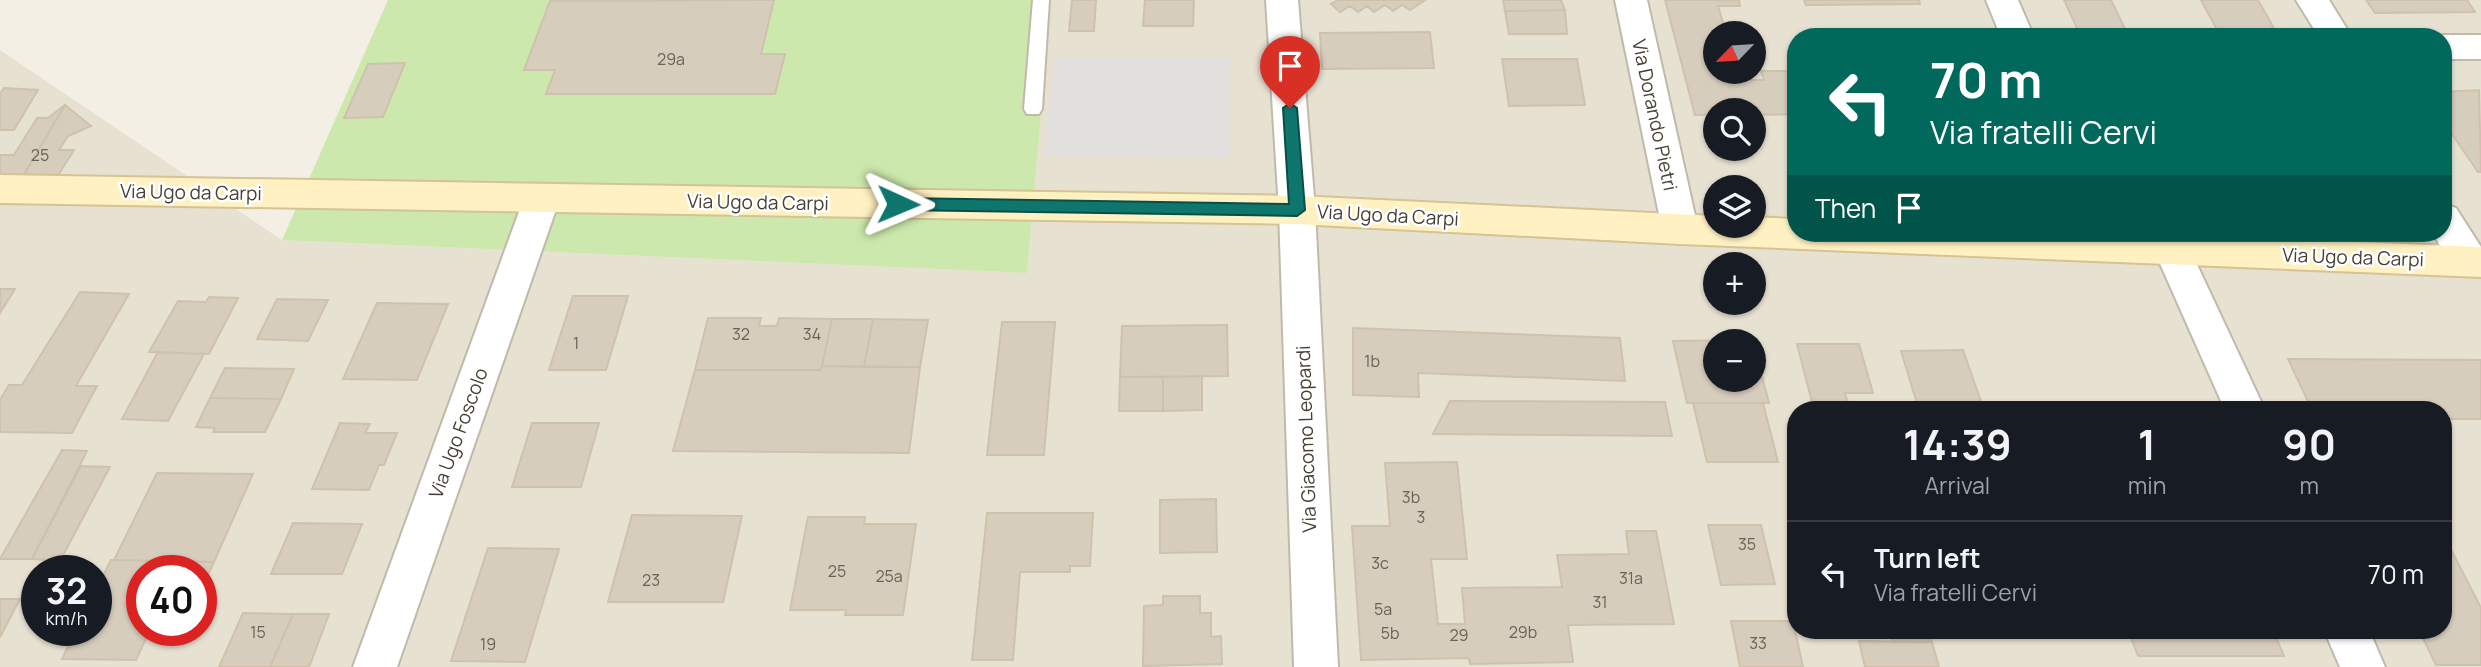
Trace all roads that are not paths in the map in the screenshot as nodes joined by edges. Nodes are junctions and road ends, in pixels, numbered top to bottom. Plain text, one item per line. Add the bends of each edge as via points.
1 (1041, 0) edge
2 (1282, 0) edge
3 (1631, 0) edge
4 (2002, 0) edge
5 (2312, 0) edge
6 (2014, 28) edge
7 (2330, 28) edge
8 (2452, 47) edge
9 (2481, 47) edge
10 (1034, 109) dead end
11 (0, 189) edge
12 (542, 198) junction
13 (1297, 210) junction
14 (1680, 229) junction
15 (2452, 230) edge
16 (1787, 232) edge
17 (2123, 242) edge
18 (2172, 250) junction
19 (2475, 262) edge
20 (2241, 401) edge
21 (2350, 639) edge
22 (375, 667) edge
23 (1316, 667) edge
24 (2363, 667) edge

1 - 10 lane
2 - 13 street, Via Giacomo Leopardi
3 - 14 street, Via Dorando Pietri
4 - 6 street
5 - 7 street
8 - 9 street
11 - 12 street, Via Ugo da Carpi
12 - 13 street, Via Ugo da Carpi
12 - 22 street, Via Ugo Foscolo
13 - 14 street, Via Ugo da Carpi
13 - 23 street, Via Giacomo Leopardi
14 - 16 street, Via Ugo da Carpi
15 - 19 street
17 - 18 street, Via Ugo da Carpi
18 - 19 street, Via Ugo da Carpi
18 - 20 street
21 - 24 street

